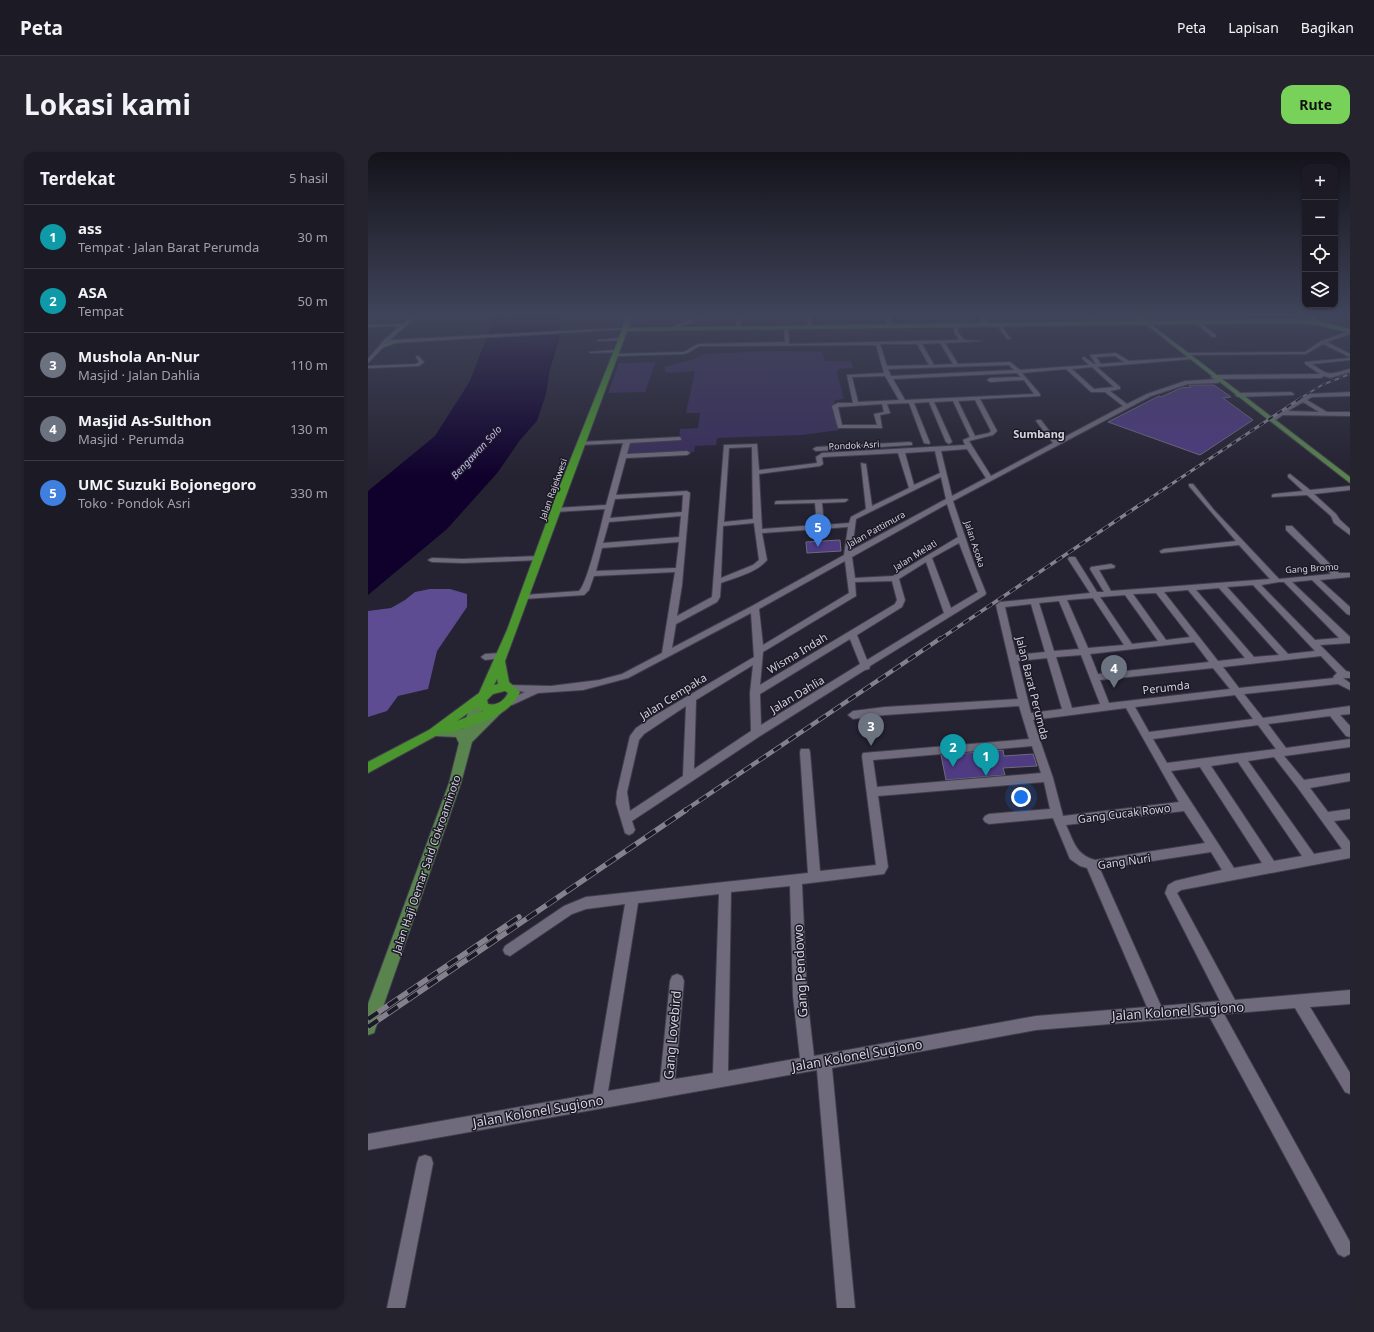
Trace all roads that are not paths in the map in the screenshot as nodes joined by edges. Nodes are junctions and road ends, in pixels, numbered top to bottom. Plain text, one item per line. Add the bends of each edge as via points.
1 (609, 370) edge
2 (887, 370) edge
3 (910, 370) edge
4 (1019, 370) joint
5 (1070, 370) edge
6 (1097, 370) edge
7 (1205, 370) edge
8 (1317, 370) edge
9 (1350, 370) edge
10 (888, 374) junction
11 (1323, 374) junction
12 (1026, 378) junction
13 (1216, 379) junction
14 (960, 381) dead end
15 (893, 385) junction
16 (900, 385) dead end
17 (1106, 390) junction
18 (1291, 394) dead end
19 (1350, 394) edge
20 (1238, 395) junction
21 (977, 398) junction
22 (955, 399) junction
23 (931, 400) junction
24 (1303, 400) junction
25 (911, 401) junction
26 (903, 402) junction
27 (884, 403) junction
28 (856, 404) junction
29 (1127, 407) junction
30 (1282, 413) junction
31 (1326, 414) junction
32 (1350, 414) edge
33 (1270, 419) junction
34 (1039, 421) dead end
35 (973, 438) junction
36 (679, 439) dead end
37 (627, 441) junction
38 (949, 442) junction
39 (580, 443) junction
40 (927, 443) junction
41 (968, 444) junction
42 (1056, 444) junction
43 (816, 449) dead end
44 (938, 449) junction
45 (901, 451) junction
46 (687, 453) dead end
47 (622, 456) junction
48 (863, 464) dead end
49 (756, 472) junction
50 (944, 473) junction
51 (1290, 476) dead end
52 (990, 479) junction
53 (1350, 480) edge
54 (1191, 485) dead end
55 (912, 488) junction
56 (1350, 488) edge
57 (1309, 492) junction
58 (1274, 496) dead end
59 (612, 497) junction
60 (845, 500) dead end
61 (949, 500) junction
62 (818, 501) junction
63 (777, 503) dead end
64 (609, 507) junction
65 (869, 509) junction
66 (555, 510) junction
67 (686, 514) junction
68 (605, 520) junction
69 (758, 521) junction
70 (720, 524) junction
71 (851, 525) junction
72 (821, 527) junction
73 (1289, 528) dead end
74 (759, 531) junction
75 (1350, 533) edge
76 (962, 538) junction
77 (683, 539) junction
78 (1240, 542) junction
79 (598, 546) junction
80 (1164, 551) dead end
81 (848, 556) junction
82 (928, 557) junction
83 (538, 558) junction
84 (1072, 559) dead end
85 (432, 560) dead end
86 (1111, 566) dead end
87 (680, 570) junction
88 (591, 574) junction
89 (1350, 575) edge
90 (1337, 576) junction
91 (896, 578) junction
92 (1314, 578) junction
93 (852, 580) junction
94 (1286, 580) junction
95 (1276, 581) junction
96 (717, 582) junction
97 (1254, 582) junction
98 (1221, 585) junction
99 (1190, 588) junction
100 (1158, 590) junction
101 (1127, 592) junction
102 (982, 593) joint
103 (1109, 594) junction
104 (1095, 595) junction
105 (524, 598) junction
106 (1062, 598) junction
107 (1034, 601) junction
108 (1000, 605) joint
109 (755, 608) junction
110 (1350, 612) edge
111 (949, 614) junction
112 (671, 623) junction
113 (852, 634) junction
114 (1196, 639) junction
115 (1348, 640) edge
116 (1164, 643) junction
117 (1314, 643) junction
118 (1130, 647) junction
119 (1085, 652) junction
120 (1323, 653) junction
121 (666, 655) junction
122 (758, 655) junction
123 (1051, 656) junction
124 (485, 657) dead end
125 (500, 657) junction
126 (1286, 657) junction
127 (1013, 658) junction
128 (1251, 660) junction
129 (1216, 664) junction
130 (866, 666) junction
131 (1095, 677) junction
132 (1344, 677) edge
133 (507, 687) junction
134 (1350, 687) edge
135 (542, 689) junction
136 (1238, 691) junction
137 (755, 693) junction
138 (482, 698) junction
139 (691, 698) junction
140 (1023, 702) junction
141 (507, 704) junction
142 (1129, 704) junction
143 (1106, 707) junction
144 (1350, 710) edge
145 (1068, 712) junction
146 (1332, 712) junction
147 (853, 715) dead end
148 (1027, 716) junction
149 (471, 720) junction
150 (1260, 722) junction
151 (439, 733) junction
152 (756, 733) junction
153 (1350, 733) edge
154 (1147, 736) junction
155 (421, 741) junction
156 (466, 742) junction
157 (1034, 742) junction
158 (1350, 743) edge
159 (805, 752) dead end
160 (1280, 753) junction
161 (1241, 759) junction
162 (1203, 763) junction
163 (368, 768) edge
164 (1164, 768) junction
165 (1047, 777) junction
166 (1350, 777) edge
167 (688, 778) junction
168 (1302, 784) junction
169 (871, 792) junction
170 (1188, 806) junction
171 (1350, 814) edge
172 (1058, 817) junction
173 (1325, 817) junction
174 (989, 819) dead end
175 (628, 824) joint
176 (1213, 847) junction
177 (1350, 852) edge
178 (1310, 860) junction
179 (1092, 865) junction
180 (1270, 866) junction
181 (1231, 874) junction
182 (814, 877) junction
183 (796, 879) junction
184 (725, 888) junction
185 (632, 899) junction
186 (510, 950) dead end
187 (677, 981) dead end
188 (1350, 997) edge
189 (1299, 1002) junction
190 (1231, 1007) junction
191 (1214, 1009) junction
192 (1157, 1013) junction
193 (368, 1027) edge
194 (824, 1061) junction
195 (808, 1064) junction
196 (720, 1079) junction
197 (1350, 1087) edge
198 (667, 1089) junction
199 (599, 1100) junction
200 (368, 1142) edge
201 (425, 1163) dead end
202 (1344, 1248) dead end
203 (396, 1308) edge
204 (846, 1308) edge

1 - 39 highway, Jalan Rajekwesi
2 - 10 street
3 - 10 street
4 - 10 street
4 - 12 street
5 - 17 street via 1092,391
6 - 17 street via 1118,388
7 - 13 main road
8 - 11 street
9 - 11 street, Jalan Pattimura via 1330,376
10 - 15 street
10 - 28 street via 849,376
11 - 13 street, Jalan Pattimura
12 - 14 street
12 - 21 street via 1038,395
13 - 20 main road
13 - 29 street, Jalan Pattimura via 1176,385
15 - 16 street
15 - 26 street
17 - 29 street
18 - 20 street
19 - 24 street via 1311,395
20 - 33 main road
21 - 22 street
21 - 35 street via 994,431
22 - 23 street
22 - 35 street
23 - 25 street
23 - 38 street
24 - 30 street
24 - 31 street
25 - 26 street
25 - 40 street
26 - 27 street
27 - 28 street
27 - 28 street via 887,413 877,414 880,427 840,427 835,406
29 - 42 street, Jalan Pattimura
30 - 31 street
30 - 33 street
31 - 32 street
33 - 53 main road
34 - 42 street
35 - 41 street via 968,439
36 - 37 street
37 - 39 street
37 - 47 street
38 - 40 street
38 - 41 street
39 - 66 highway, Jalan Rajekwesi
40 - 43 street
41 - 44 street, Pondok Asri
41 - 52 street
42 - 52 street, Jalan Pattimura
44 - 45 street, Pondok Asri
44 - 50 street, Jalan Asoka
45 - 49 street, Pondok Asri via 822,455 818,465
45 - 55 street
46 - 47 street
47 - 59 street
48 - 65 street
49 - 69 street
49 - 70 street via 755,444 726,446
50 - 55 street
50 - 61 street, Jalan Asoka
51 - 57 street
52 - 61 street, Jalan Pattimura
54 - 78 street
55 - 65 street
56 - 57 street
57 - 58 street
57 - 75 street
59 - 64 street
59 - 67 street via 686,492
60 - 62 street
61 - 76 street, Jalan Asoka
61 - 81 street, Jalan Pattimura
62 - 63 street
62 - 72 street
64 - 66 street
64 - 68 street
65 - 71 street via 853,518
66 - 83 highway, Jalan Rajekwesi
67 - 68 street
67 - 77 street
68 - 79 street
69 - 70 street
69 - 74 street
70 - 96 street
71 - 72 street
71 - 81 street
72 - 74 street
73 - 90 street
74 - 96 street via 761,563
76 - 82 street, Jalan Melati
76 - 102 street, Jalan Asoka
77 - 79 street
77 - 87 street
78 - 80 street
78 - 95 street
79 - 88 street
81 - 93 street
81 - 109 street, Jalan Pattimura
82 - 91 street, Jalan Melati
82 - 111 street
83 - 85 street
83 - 105 highway, Jalan Rajekwesi
84 - 104 street
86 - 103 street via 1094,569
87 - 88 street
87 - 112 street
88 - 105 street via 585,590 581,593
89 - 90 street, Gang Bromo
90 - 92 street, Gang Bromo
91 - 93 street, Jalan Melati
91 - 113 street, Wisma Indah via 901,600 899,605
92 - 94 street, Gang Bromo
92 - 110 street
93 - 122 street, Jalan Cempaka via 853,591 850,597
94 - 95 street, Gang Bromo
94 - 115 street
95 - 97 street, Gang Bromo
96 - 112 street via 714,600
97 - 98 street, Gang Bromo
97 - 117 street
98 - 99 street, Gang Bromo
98 - 126 street
99 - 100 street, Gang Bromo
99 - 128 street
100 - 101 street, Gang Bromo
100 - 114 street
101 - 103 street, Gang Bromo
101 - 116 street
102 - 111 street, Jalan Dahlia
103 - 104 street, Gang Bromo
104 - 106 street, Gang Bromo
104 - 118 street
105 - 125 highway, Jalan Rajekwesi
106 - 107 street, Gang Bromo
106 - 119 street
107 - 108 street, Gang Bromo
107 - 123 street
108 - 127 street, Jalan Barat Perumda
109 - 121 street, Jalan Pattimura
109 - 122 street, Wisma Indah
111 - 130 street, Jalan Dahlia
112 - 121 street
113 - 130 street
113 - 137 street, Wisma Indah
114 - 116 street
114 - 129 street
115 - 117 street
116 - 118 street
117 - 120 street
118 - 119 street
119 - 123 street
119 - 131 street
120 - 126 street, Perumda
120 - 132 street
121 - 135 street, Jalan Pattimura via 614,681
122 - 137 street, Wisma Indah
122 - 139 street, Jalan Cempaka
123 - 127 street
123 - 145 street
124 - 125 street
125 - 133 highway via 500,675
125 - 138 highway, Jalan Rajekwesi
126 - 128 street, Perumda
127 - 140 street, Jalan Barat Perumda
128 - 129 street, Perumda
129 - 131 street, Perumda
129 - 136 street
130 - 152 street, Jalan Dahlia
131 - 143 street
132 - 134 street
132 - 136 street, Perumda
133 - 135 street, Jalan Pattimura via 523,690
133 - 138 highway via 496,688
133 - 141 highway via 514,692 514,696
135 - 141 street
136 - 142 street, Perumda
136 - 150 street
137 - 152 street, Wisma Indah
138 - 141 highway via 484,707 489,709
138 - 149 main road, Jalan Haji Oemar Said Cokroaminoto
138 - 155 highway
139 - 167 street
139 - 175 street, Jalan Cempaka via 646,727 634,739 622,792 622,803
140 - 147 street
140 - 148 street, Jalan Barat Perumda
141 - 149 highway
141 - 156 main road via 484,721
142 - 143 street, Perumda
142 - 154 street
143 - 145 street, Perumda
144 - 146 street
145 - 148 street, Perumda
146 - 150 street
146 - 153 street
148 - 157 street, Jalan Barat Perumda
149 - 151 highway
149 - 156 main road, Jalan Haji Oemar Said Cokroaminoto
150 - 154 street
150 - 160 street
151 - 155 highway
151 - 156 main road via 460,733
152 - 167 street, Jalan Dahlia
154 - 164 street
155 - 163 highway
156 - 193 main road, Jalan Haji Oemar Said Cokroaminoto via 455,783
157 - 165 street, Jalan Barat Perumda
157 - 169 street via 867,756
158 - 160 street
159 - 182 street
160 - 161 street
160 - 168 street
161 - 162 street
161 - 178 street
162 - 164 street
162 - 180 street
164 - 170 street
165 - 169 street
165 - 172 street, Jalan Barat Perumda
166 - 168 street
167 - 175 street, Jalan Dahlia
168 - 173 street
169 - 182 street via 881,869
170 - 172 street, Gang Cucak Rowo
170 - 176 street
171 - 173 street
172 - 174 street, Gang Cucak Rowo
172 - 179 street, Gang Nuri via 1074,855
173 - 177 street
176 - 179 street, Gang Nuri
176 - 181 street
177 - 178 street
178 - 180 street
179 - 192 street
180 - 181 street
181 - 190 street via 1179,885 1172,889 1171,893
182 - 183 street
183 - 184 street
183 - 195 street, Gang Pendowo via 800,996
184 - 185 street
184 - 196 street
185 - 186 street via 576,906
185 - 199 street
187 - 198 street, Gang Lovebird
188 - 189 street, Jalan Kolonel Sugiono
189 - 190 street, Jalan Kolonel Sugiono
189 - 197 street
190 - 191 street, Jalan Kolonel Sugiono
191 - 192 street, Jalan Kolonel Sugiono
191 - 202 street
192 - 194 street, Jalan Kolonel Sugiono via 1036,1023
194 - 195 street, Jalan Kolonel Sugiono
194 - 204 street
195 - 196 street, Jalan Kolonel Sugiono
196 - 198 street, Jalan Kolonel Sugiono
198 - 199 street, Jalan Kolonel Sugiono
199 - 200 street, Jalan Kolonel Sugiono
201 - 203 street

